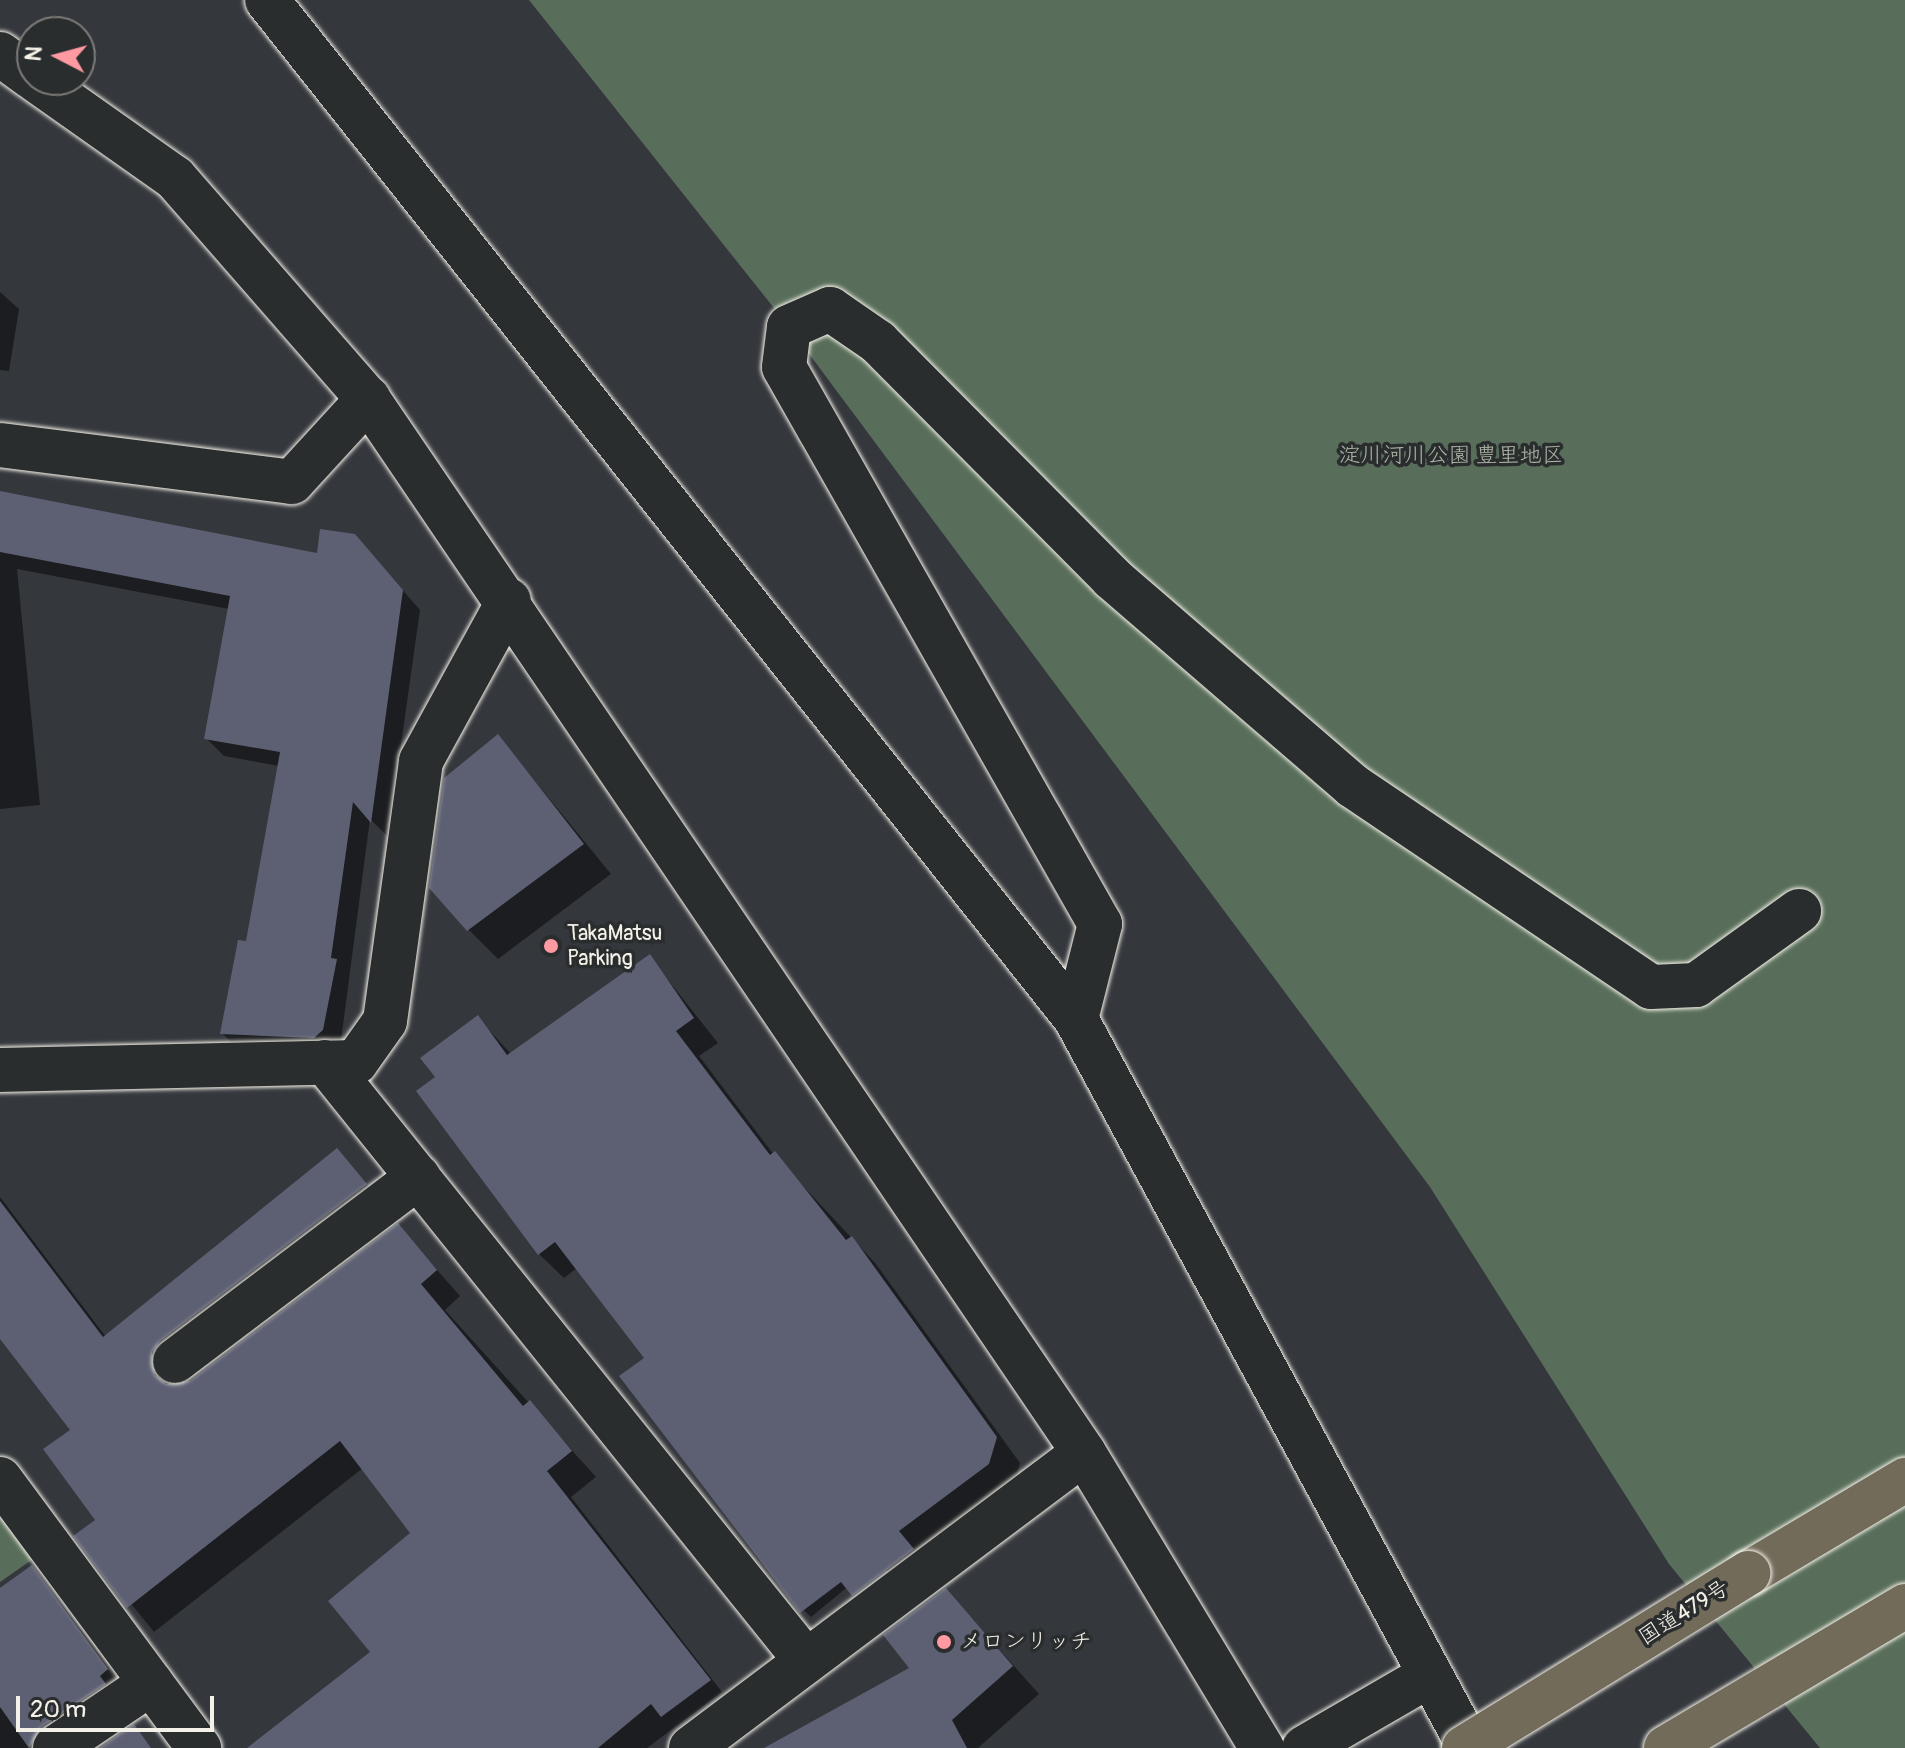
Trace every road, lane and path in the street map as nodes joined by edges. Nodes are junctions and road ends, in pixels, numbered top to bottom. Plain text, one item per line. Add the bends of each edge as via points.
1 (267, 0) edge
2 (59, 96) edge
3 (368, 399) junction
4 (0, 445) edge
5 (509, 600) junction
6 (1799, 911) dead end
7 (1076, 1019) junction
8 (325, 1062) junction
9 (0, 1070) edge
10 (418, 1177) junction
11 (175, 1361) dead end
12 (1084, 1453) junction
13 (0, 1479) edge
14 (1905, 1480) edge
15 (1905, 1606) edge
16 (803, 1657) junction
17 (1430, 1675) junction
18 (151, 1683) junction
19 (55, 1748) edge
20 (199, 1748) edge
21 (691, 1748) edge
22 (1262, 1748) edge
23 (1304, 1748) edge
24 (1467, 1748) edge
25 (1666, 1748) edge

1 - 7 street
2 - 3 street via 175,178
3 - 4 street via 292,482
3 - 5 street
5 - 8 street via 421,761 385,1021 356,1062
5 - 12 street
6 - 7 street via 1696,985 1651,987 1353,786 1112,578 878,342 830,309 789,327 784,367 1100,924
7 - 17 street
8 - 9 street
8 - 10 street
10 - 11 street
10 - 16 street
12 - 16 street
12 - 22 street
13 - 18 street
14 - 24 highway, 国道479号, bridge
15 - 25 highway
16 - 21 street
17 - 23 street
17 - 24 street
18 - 19 street
18 - 20 street

